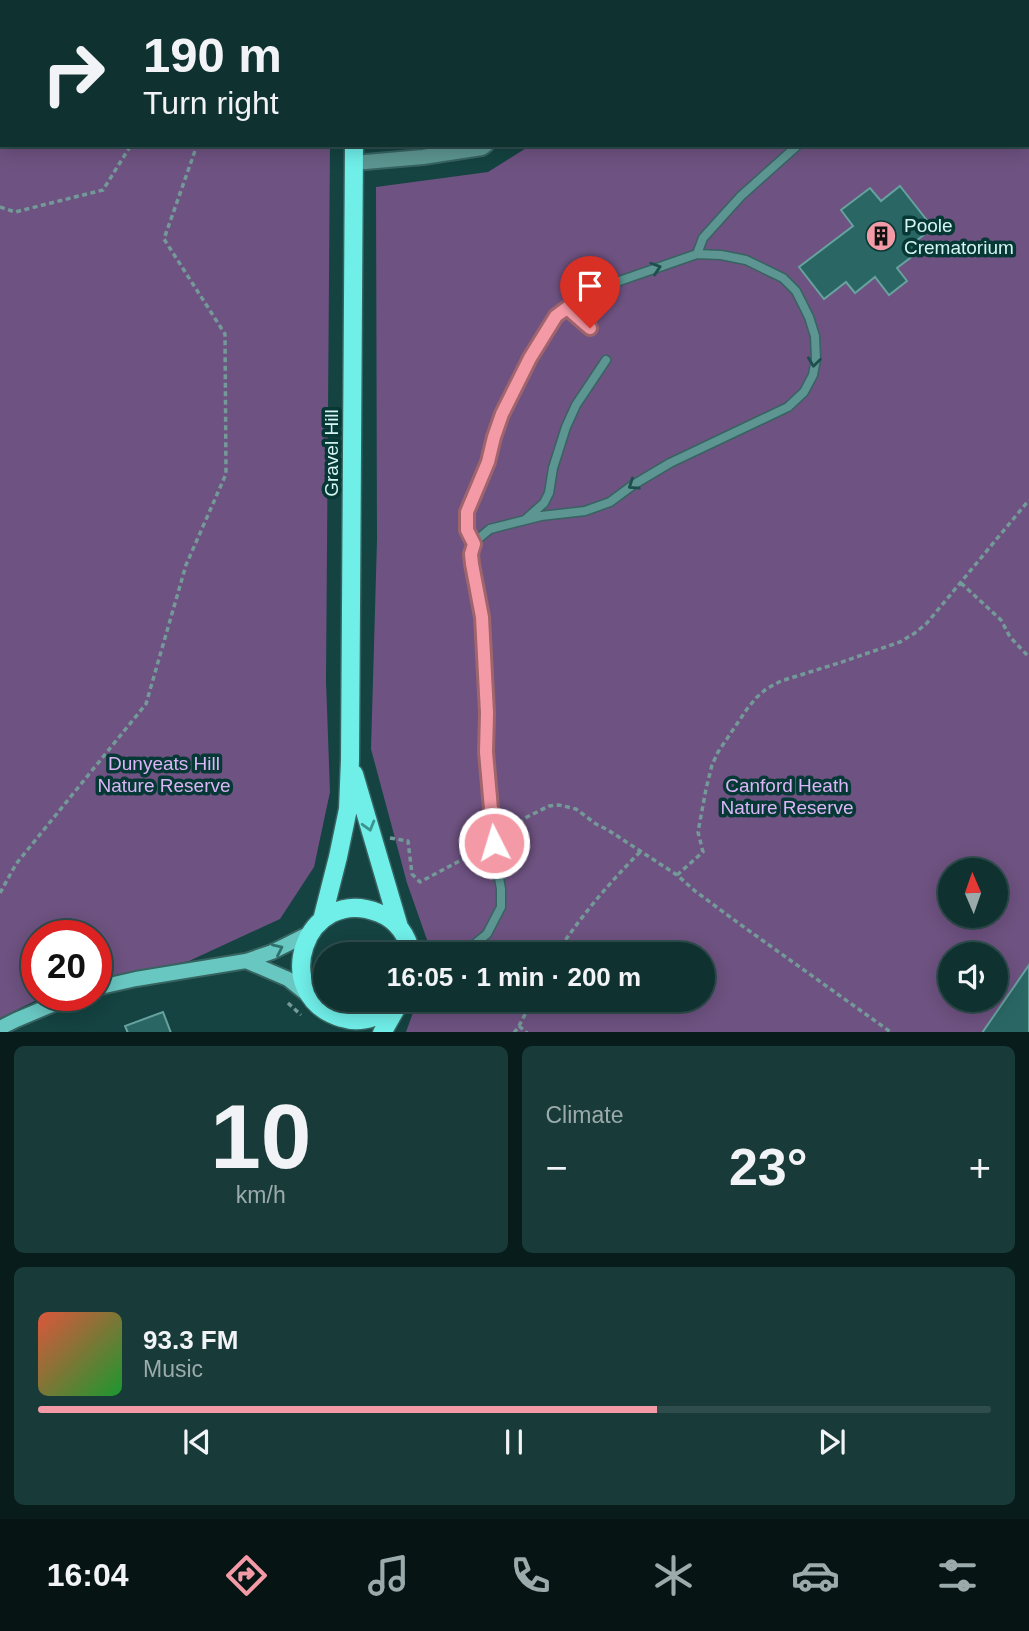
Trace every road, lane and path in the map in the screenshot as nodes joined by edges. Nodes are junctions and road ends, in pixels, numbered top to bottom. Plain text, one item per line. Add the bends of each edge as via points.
1 (130, 147) edge
2 (196, 147) edge
3 (483, 147) edge
4 (796, 147) edge
5 (354, 154) edge
6 (0, 207) edge
7 (697, 254) junction
8 (567, 308) junction
9 (590, 328) dead end
10 (606, 359) dead end
11 (1029, 500) edge
12 (524, 520) junction
13 (474, 544) junction
14 (961, 583) junction
15 (1029, 657) edge
16 (350, 760) junction
17 (374, 843) junction
18 (494, 843) junction
19 (641, 851) junction
20 (677, 875) junction
21 (0, 893) edge
22 (316, 926) junction
23 (399, 927) junction
24 (408, 942) edge
25 (477, 942) edge
26 (564, 942) edge
27 (246, 961) junction
28 (112, 984) edge
29 (313, 996) edge
30 (283, 999) dead end
31 (313, 1000) edge
32 (39, 1011) edge
33 (324, 1012) edge
34 (331, 1012) edge
35 (385, 1012) edge
36 (394, 1012) edge
37 (526, 1012) edge
38 (302, 1016) dead end
39 (519, 1026) junction
40 (0, 1028) edge
41 (332, 1032) edge
42 (382, 1032) edge
43 (514, 1032) edge
44 (527, 1032) edge
45 (892, 1032) edge

1 - 6 path via 103,190 15,212
2 - 21 path via 163,239 225,334 226,474 186,565 146,704 16,864
3 - 5 street via 423,157
4 - 7 lane via 721,218
5 - 16 main road, Gravel Hill
8 -> 7 lane via 605,286
7 -> 12 lane via 746,260 783,278 796,291 816,336 813,375 804,392 788,407 670,463 610,502
8 - 9 lane
8 - 13 lane via 556,316 502,414 467,512 467,530
10 - 12 lane via 566,427 544,503
11 - 14 path
12 - 13 lane via 490,529
13 - 18 lane via 471,554 482,617
14 - 15 path via 1000,620
14 - 20 path via 927,623 900,642 788,678 757,698 712,765 698,832 704,852
16 -> 17 main road, Gravel Hill
16 - 22 main road, Gravel Hill via 348,808 338,857
17 - 18 path via 386,838 408,841 412,874 420,882
17 - 23 main road, Gravel Hill
18 - 19 path via 527,817 559,805 576,809
18 - 25 lane via 501,906 487,934
19 - 20 path
19 - 26 path via 601,892
20 - 45 path
22 - 23 main road via 337,911 354,908 370,909
27 -> 22 street via 272,952
22 - 29 main road, Gravel Hill via 302,950 301,968 305,987
23 - 24 main road, Gravel Hill
27 - 28 street
27 - 31 street via 288,979
30 - 38 path
32 - 40 street
33 - 41 main road
34 - 35 main road via 360,1020
36 - 42 main road
37 - 39 path
39 - 43 path
39 - 44 path

